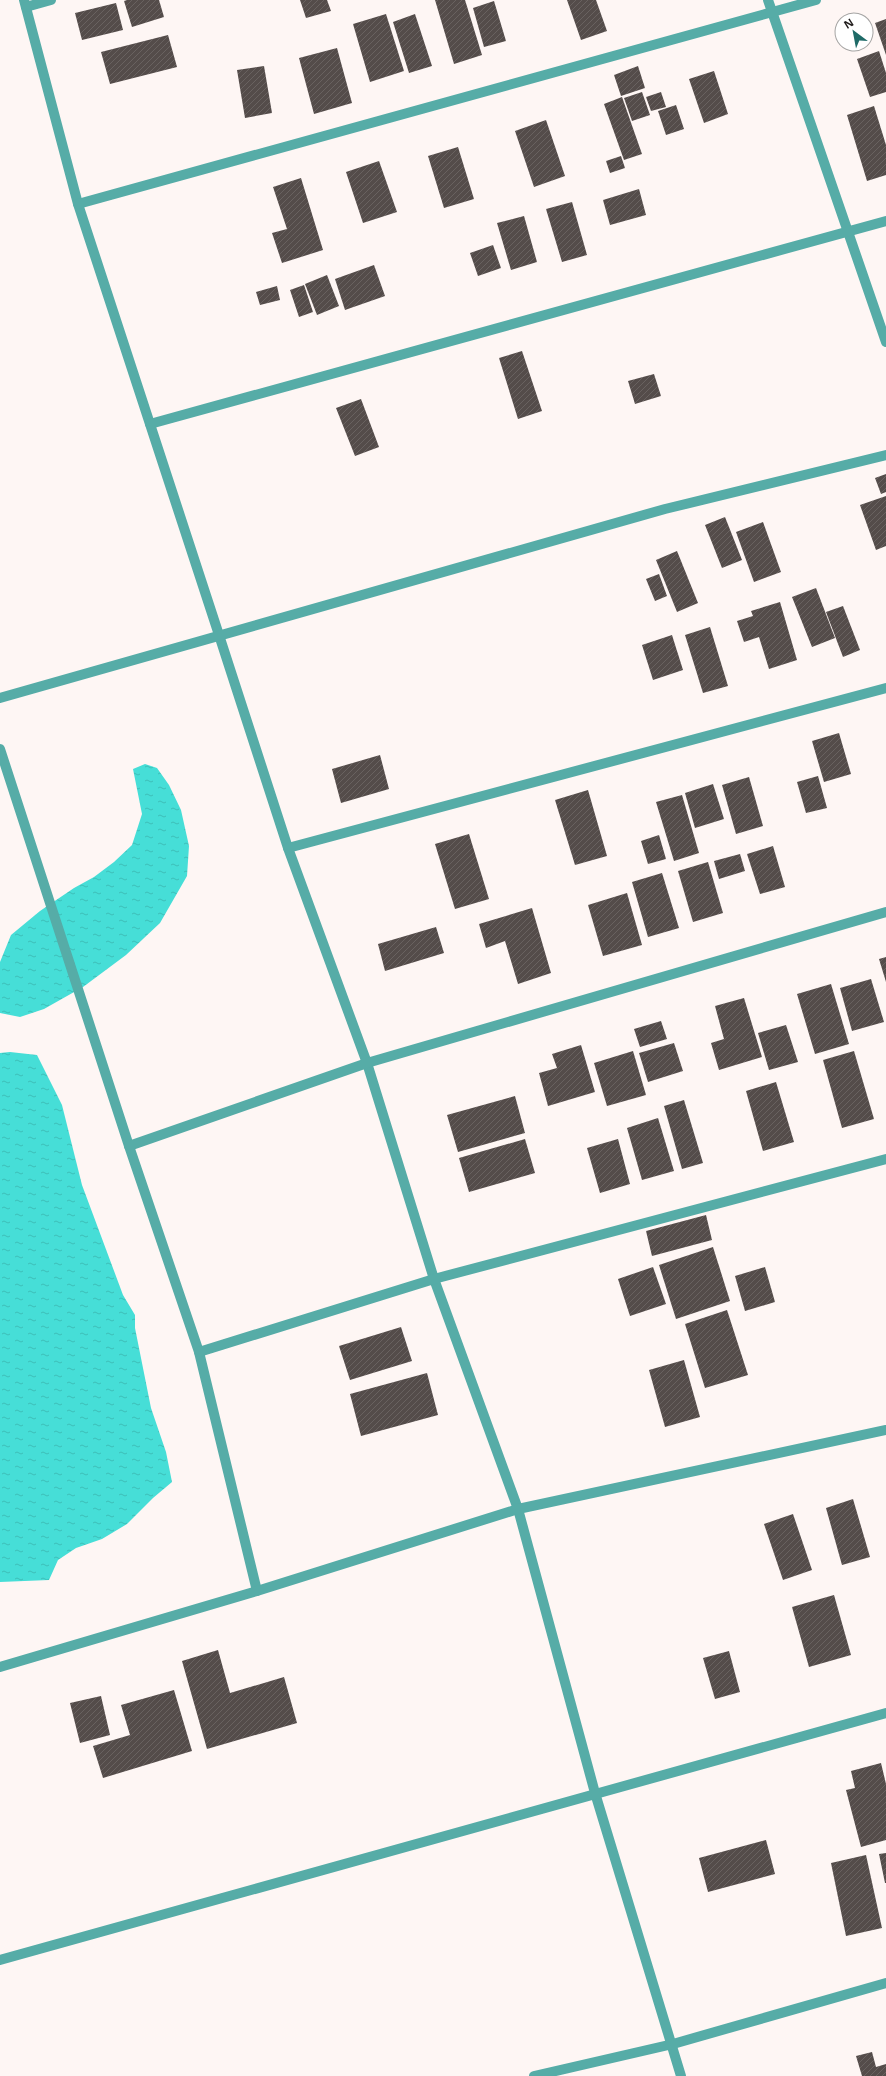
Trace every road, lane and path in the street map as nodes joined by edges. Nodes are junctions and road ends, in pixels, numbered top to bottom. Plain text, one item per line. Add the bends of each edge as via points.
1 (51, 0) edge
2 (768, 0) edge
3 (816, 0) edge
4 (25, 3) edge
5 (772, 13) junction
6 (78, 204) junction
7 (886, 221) edge
8 (847, 232) junction
9 (886, 342) edge
10 (150, 424) junction
11 (886, 455) edge
12 (219, 635) junction
13 (886, 688) edge
14 (0, 698) edge
15 (0, 749) edge
16 (288, 848) junction
17 (886, 912) edge
18 (367, 1063) junction
19 (129, 1146) junction
20 (886, 1159) edge
21 (434, 1279) junction
22 (199, 1352) junction
23 (886, 1430) edge
24 (518, 1509) junction
25 (257, 1590) junction
26 (0, 1667) edge
27 (886, 1713) edge
28 (595, 1793) junction
29 (0, 1960) edge
30 (886, 1983) edge
31 (673, 2044) junction
32 (534, 2076) edge
33 (682, 2076) edge

1 - 4 street
2 - 5 street
3 - 5 street
4 - 6 street
5 - 6 street
5 - 8 street
6 - 10 street
7 - 8 street
8 - 9 street
8 - 10 street
10 - 12 street
11 - 12 street via 665,510
12 - 14 street
12 - 16 street
13 - 16 street
15 - 19 street
16 - 18 street
17 - 18 street
18 - 19 street
18 - 21 street
19 - 22 street
20 - 21 street
21 - 22 street
21 - 24 street
22 - 25 street
23 - 24 street
24 - 25 street
24 - 28 street
25 - 26 street
27 - 28 street
28 - 29 street
28 - 31 street
30 - 31 street
31 - 32 street
31 - 33 street

